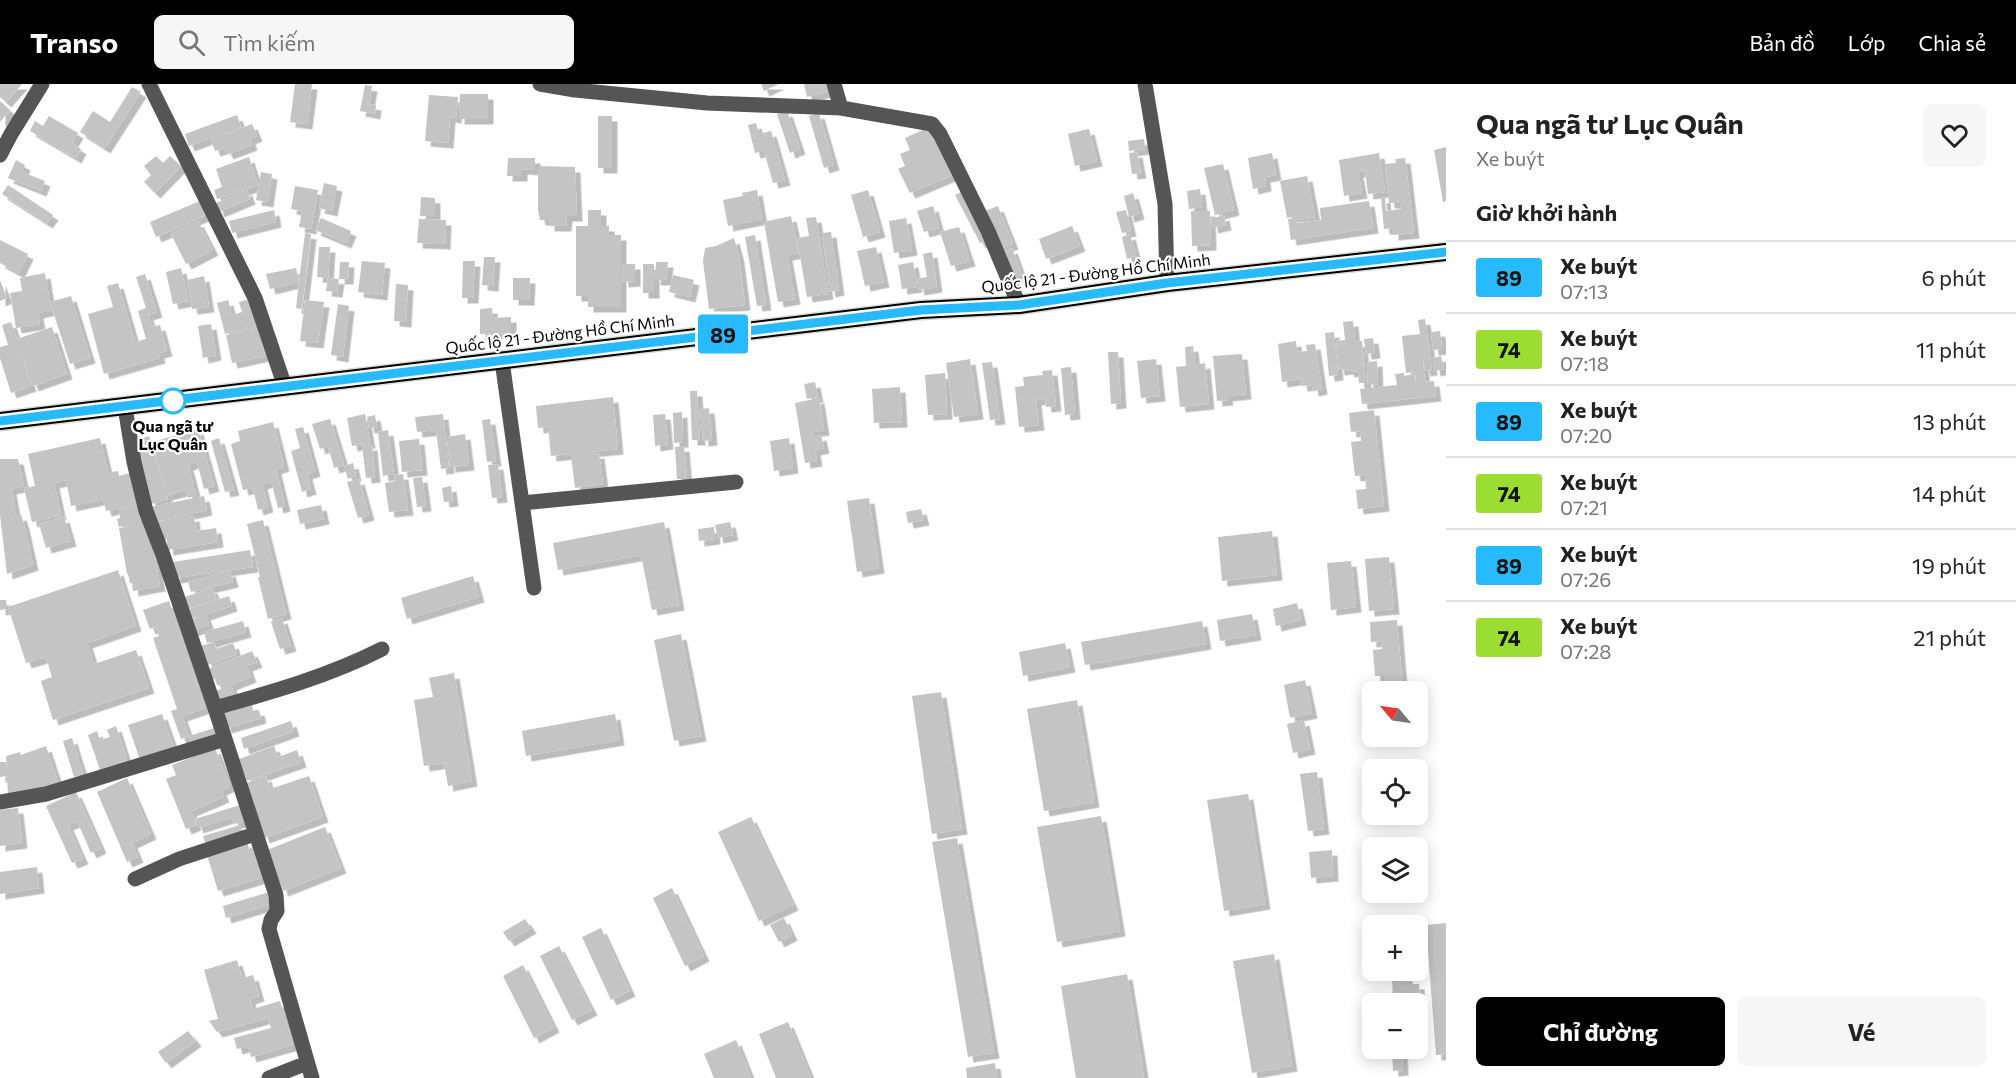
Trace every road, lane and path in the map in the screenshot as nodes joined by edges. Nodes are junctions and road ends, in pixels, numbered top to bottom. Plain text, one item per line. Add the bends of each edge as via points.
1 (42, 84) edge
2 (149, 84) edge
3 (540, 84) edge
4 (834, 84) edge
5 (1145, 84) edge
6 (841, 108) junction
7 (0, 155) edge
8 (1446, 252) edge
9 (1167, 283) junction
10 (1019, 305) junction
11 (502, 361) junction
12 (285, 387) junction
13 (125, 407) junction
14 (0, 421) edge
15 (736, 482) dead end
16 (522, 503) junction
17 (534, 588) dead end
18 (382, 649) dead end
19 (215, 708) junction
20 (225, 740) junction
21 (0, 802) edge
22 (255, 834) junction
23 (135, 879) dead end
24 (309, 1071) edge
25 (269, 1078) edge

1 - 7 street
2 - 12 street via 255,298
3 - 6 street via 707,104
4 - 6 street
5 - 9 street via 1165,204
6 - 10 street via 932,124 988,231
8 - 9 highway, Quốc lộ 21 - Đường Hồ Chí Minh
9 - 10 highway, Quốc lộ 21 - Đường Hồ Chí Minh
10 - 11 highway, Quốc lộ 21 - Đường Hồ Chí Minh via 921,310
11 - 12 highway, Quốc lộ 21 - Đường Hồ Chí Minh
11 - 16 street
12 - 13 highway, Quốc lộ 21 - Đường Hồ Chí Minh
13 - 14 highway, Quốc lộ 21 - Đường Hồ Chí Minh
13 - 19 street via 146,511
15 - 16 street
16 - 17 street
18 - 19 street via 321,676
19 - 20 street
20 - 21 street via 46,794
20 - 22 street
22 - 23 street via 179,859
22 - 24 street via 276,895 277,911 269,929
24 - 25 street

